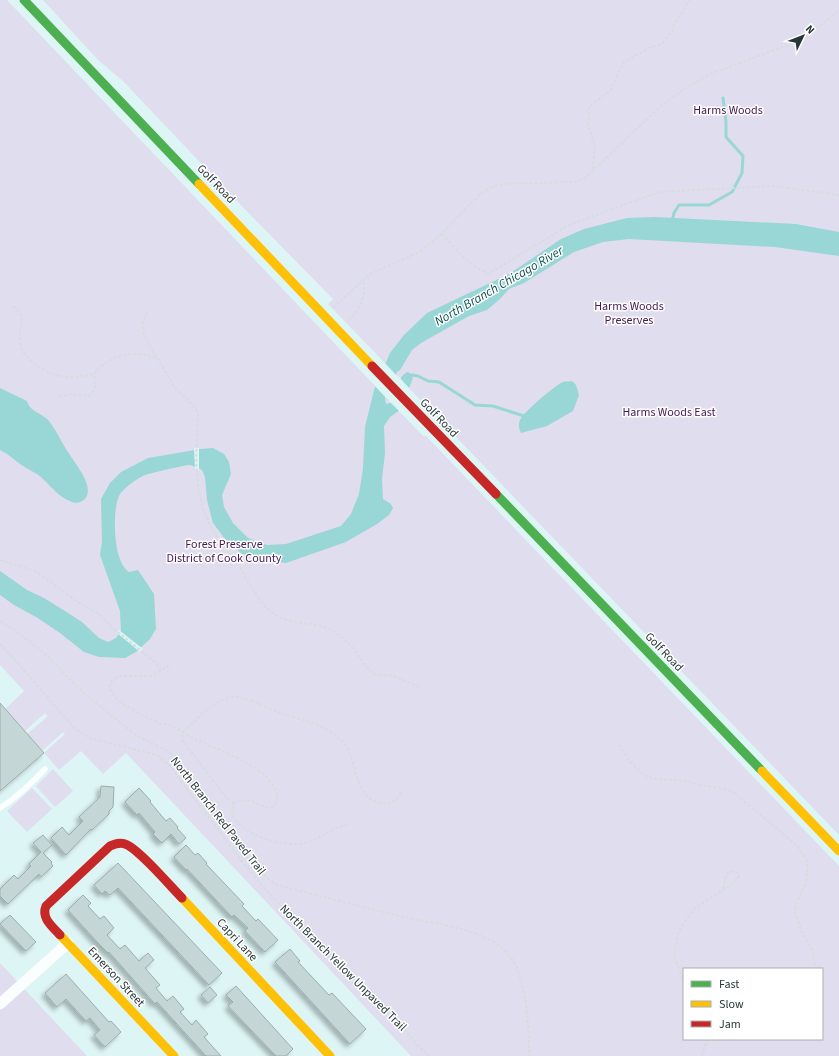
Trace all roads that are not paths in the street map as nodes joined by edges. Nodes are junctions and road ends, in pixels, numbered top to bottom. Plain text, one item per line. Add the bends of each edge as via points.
1 (24, 0) edge
2 (45, 769) dead end
3 (0, 808) edge
4 (839, 851) edge
5 (44, 911) joint
6 (68, 943) junction
7 (0, 1004) edge
8 (174, 1056) edge
9 (330, 1056) edge

1 - 4 main road, Golf Road
2 - 3 lane via 16,798
5 - 6 main road, Emerson Street via 47,921
5 - 9 main road, Capri Lane via 46,906 110,846 116,843 130,845
6 - 7 street
6 - 8 main road, Emerson Street

